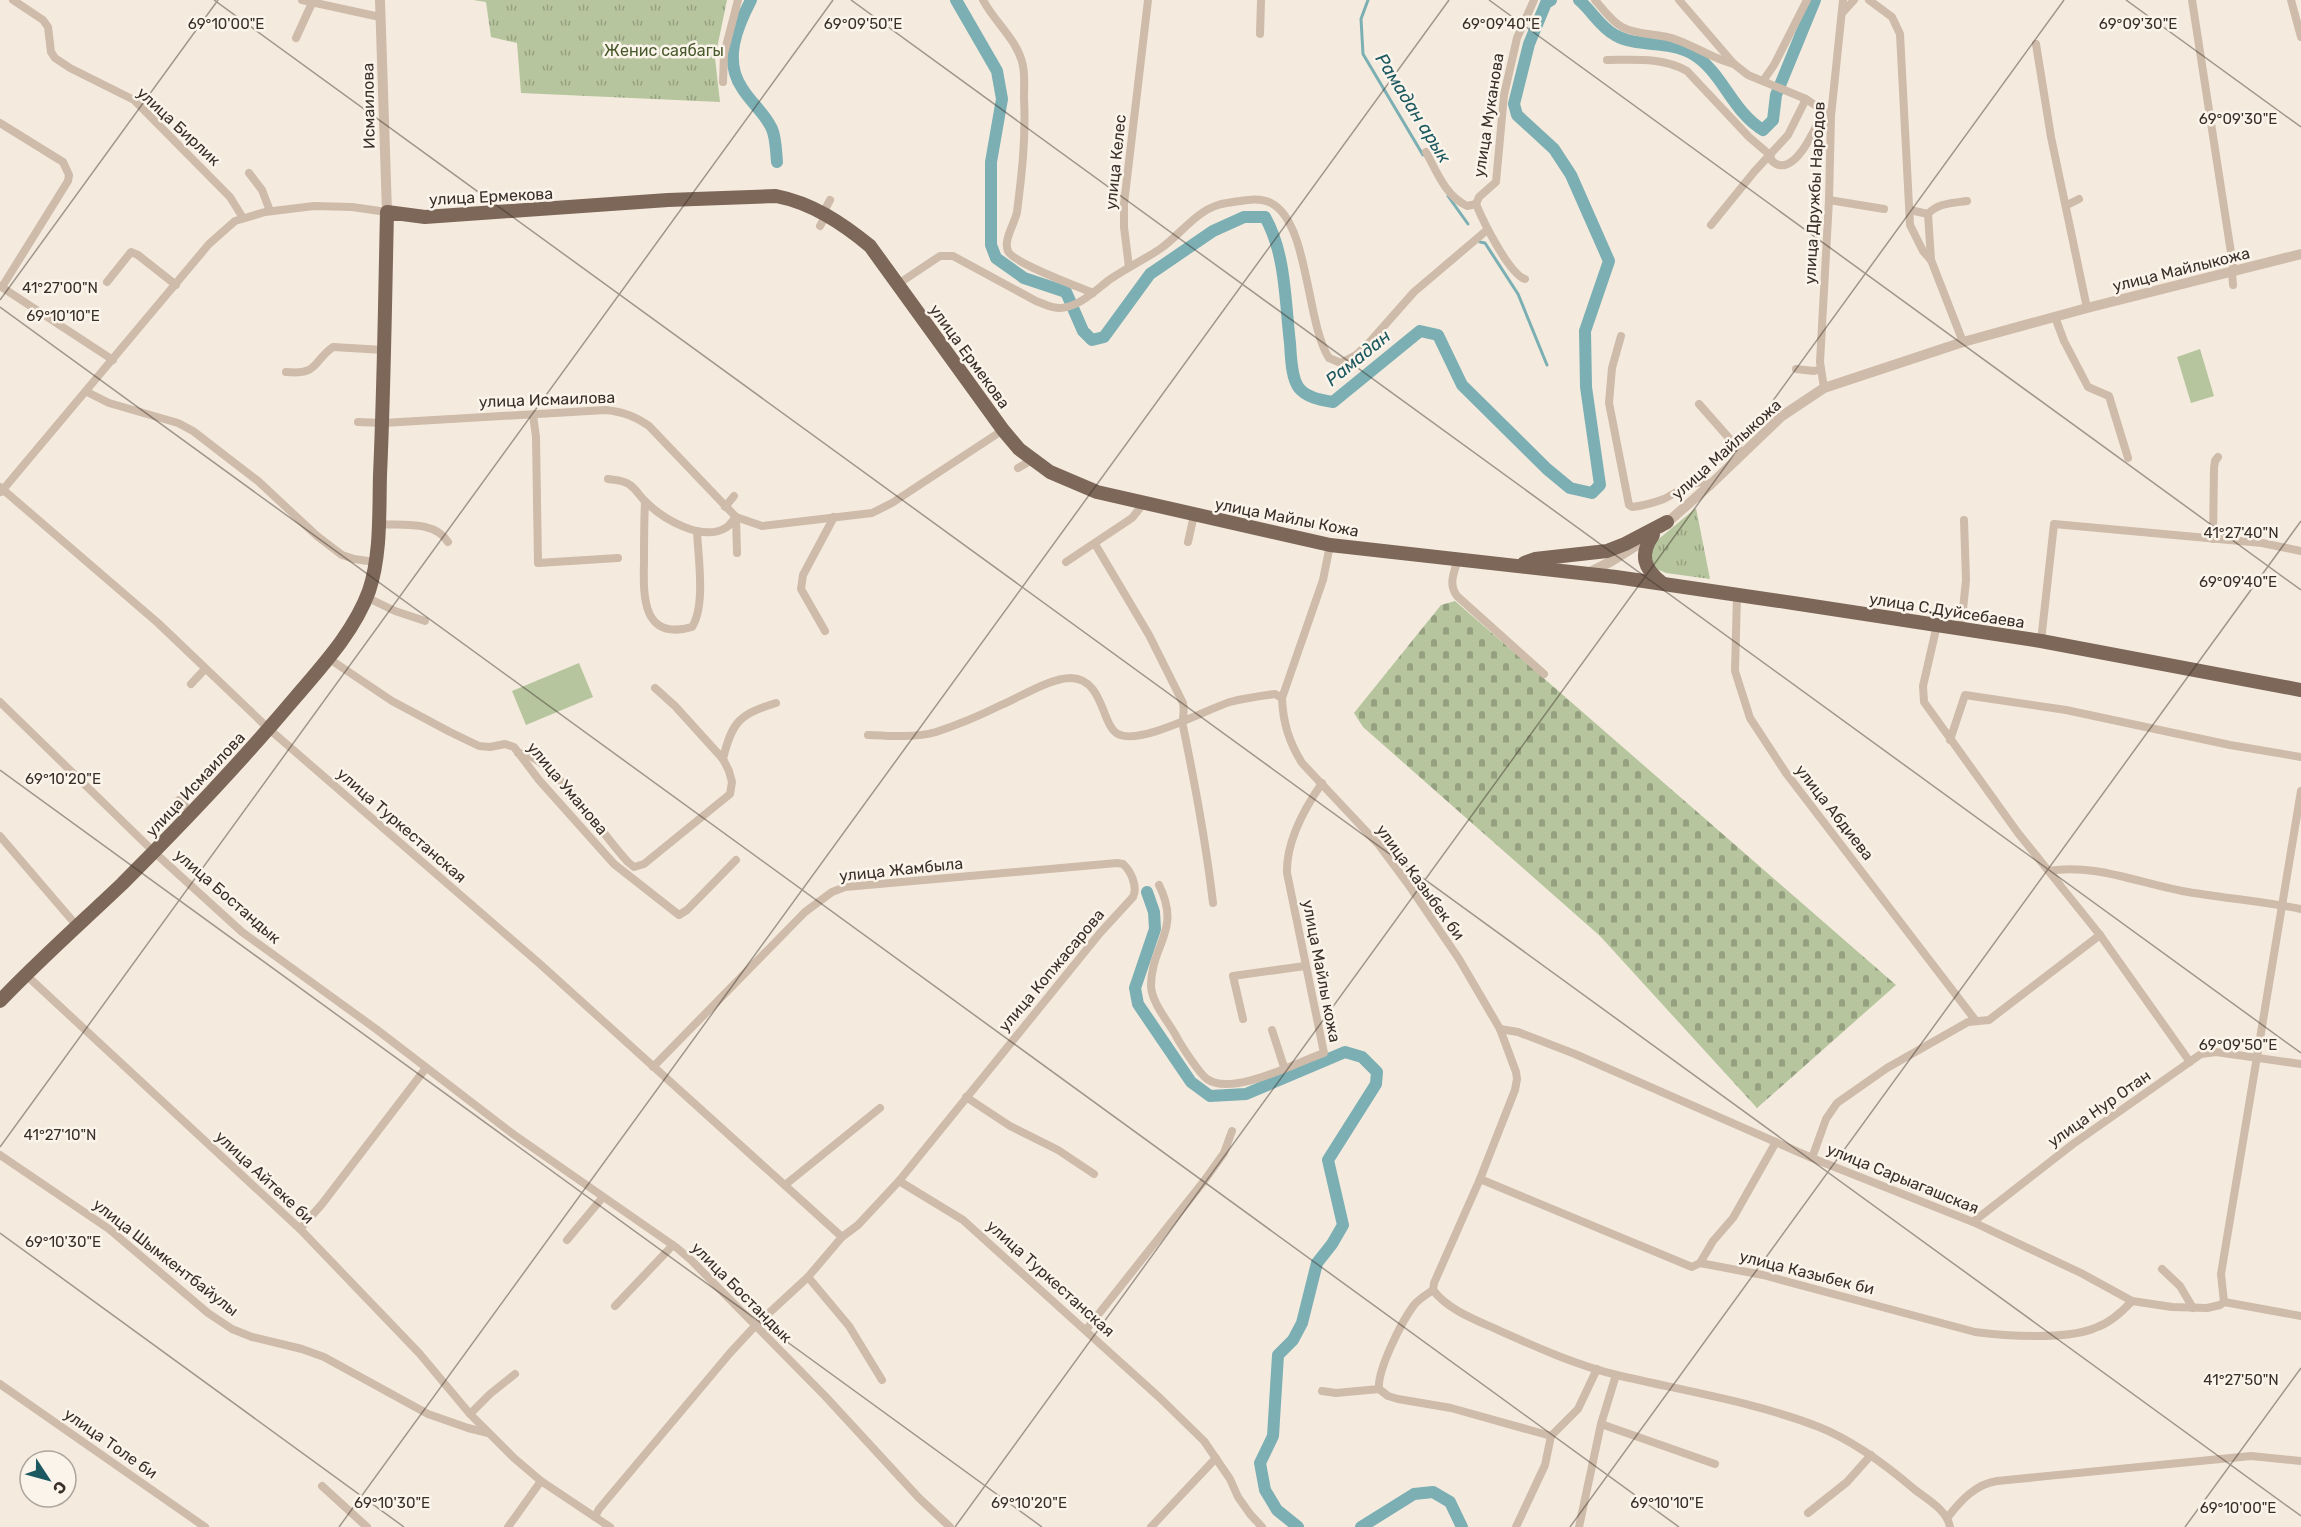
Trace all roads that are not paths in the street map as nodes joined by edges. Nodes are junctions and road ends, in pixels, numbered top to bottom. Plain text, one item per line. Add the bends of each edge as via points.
1 (13, 0) edge
2 (302, 0) edge
3 (380, 0) edge
4 (738, 0) edge
5 (984, 0) edge
6 (1148, 0) edge
7 (1261, 0) edge
8 (1534, 0) edge
9 (1595, 0) edge
10 (1679, 0) edge
11 (1807, 0) edge
12 (1844, 0) edge
13 (1854, 0) edge
14 (1869, 0) edge
15 (2192, 0) edge
16 (2291, 0) edge
17 (312, 3) junction
18 (1842, 12) junction
19 (380, 17) junction
20 (1260, 34) dead end
21 (2301, 37) edge
22 (296, 38) dead end
23 (2036, 44) dead end
24 (1607, 60) dead end
25 (1734, 64) junction
26 (723, 82) dead end
27 (1767, 83) junction
28 (1806, 99) junction
29 (1822, 111) junction
30 (1831, 116) junction
31 (0, 123) edge
32 (1426, 152) dead end
33 (1770, 155) junction
34 (2216, 163) junction
35 (2205, 165) dead end
36 (249, 173) dead end
37 (2079, 199) dead end
38 (830, 200) dead end
39 (1829, 200) junction
40 (1967, 201) dead end
41 (1476, 204) junction
42 (2067, 206) junction
43 (1884, 209) dead end
44 (1910, 210) junction
45 (270, 211) junction
46 (387, 212) junction
47 (1928, 214) junction
48 (243, 218) junction
49 (823, 218) junction
50 (1711, 225) dead end
51 (1488, 230) junction
52 (2301, 254) edge
53 (914, 260) dead end
54 (1931, 260) junction
55 (1129, 267) junction
56 (916, 270) junction
57 (2233, 272) junction
58 (1525, 279) dead end
59 (106, 282) dead end
60 (898, 284) junction
61 (176, 285) junction
62 (2233, 285) dead end
63 (1, 287) edge
64 (1094, 293) junction
65 (2087, 308) junction
66 (2055, 317) junction
67 (1621, 336) dead end
68 (1963, 342) junction
69 (384, 350) junction
70 (113, 360) junction
71 (1796, 369) dead end
72 (1821, 369) junction
73 (286, 372) dead end
74 (1824, 388) junction
75 (87, 392) junction
76 (1699, 404) dead end
77 (533, 415) junction
78 (358, 422) dead end
79 (383, 423) junction
80 (1003, 430) junction
81 (1743, 454) junction
82 (2218, 457) dead end
83 (2128, 458) dead end
84 (1032, 460) junction
85 (1018, 468) dead end
86 (608, 479) dead end
87 (1712, 484) junction
88 (1, 490) edge
89 (734, 496) dead end
90 (645, 502) junction
91 (1144, 503) junction
92 (725, 507) junction
93 (1194, 515) junction
94 (736, 517) junction
95 (834, 518) junction
96 (1964, 520) dead end
97 (1667, 522) junction
98 (378, 524) junction
99 (697, 531) junction
100 (1653, 535) junction
101 (2213, 539) junction
102 (448, 542) dead end
103 (1188, 542) dead end
104 (1095, 544) junction
105 (1330, 544) junction
106 (2301, 551) edge
107 (737, 553) dead end
108 (618, 558) dead end
109 (1458, 560) junction
110 (375, 562) junction
111 (1066, 562) dead end
112 (1517, 566) junction
113 (1586, 574) junction
114 (1664, 584) junction
115 (1737, 595) junction
116 (366, 597) junction
117 (425, 621) dead end
118 (1937, 625) junction
119 (1961, 628) junction
120 (825, 631) dead end
121 (2041, 641) junction
122 (328, 658) junction
123 (205, 669) junction
124 (1544, 674) dead end
125 (191, 684) dead end
126 (655, 688) dead end
127 (2301, 690) edge
128 (1282, 698) junction
129 (0, 702) edge
130 (776, 704) dead end
131 (1182, 723) junction
132 (269, 729) junction
133 (868, 735) dead end
134 (1950, 740) junction
135 (518, 753) junction
136 (2301, 757) edge
137 (723, 759) junction
138 (1322, 783) junction
139 (2301, 791) edge
140 (179, 800) dead end
141 (191, 812) junction
142 (0, 836) edge
143 (154, 852) junction
144 (736, 860) dead end
145 (1117, 863) joint
146 (2049, 871) junction
147 (1159, 885) dead end
148 (1213, 903) dead end
149 (2283, 905) junction
150 (2301, 909) edge
151 (77, 926) junction
152 (2100, 935) junction
153 (1305, 966) junction
154 (25, 975) junction
155 (0, 1001) edge
156 (1243, 1019) dead end
157 (1976, 1021) junction
158 (1500, 1029) junction
159 (1272, 1030) dead end
160 (2256, 1057) junction
161 (2190, 1062) junction
162 (2301, 1064) edge
163 (653, 1066) junction
164 (1284, 1067) junction
165 (426, 1068) junction
166 (966, 1097) junction
167 (880, 1108) dead end
168 (1232, 1131) dead end
169 (1776, 1142) junction
170 (0, 1155) edge
171 (1812, 1158) junction
172 (1094, 1174) dead end
173 (1479, 1179) junction
174 (899, 1181) junction
175 (786, 1185) junction
176 (603, 1197) junction
177 (1972, 1222) junction
178 (300, 1229) junction
179 (842, 1238) junction
180 (567, 1240) dead end
181 (673, 1245) junction
182 (1700, 1263) junction
183 (2162, 1269) dead end
184 (808, 1276) junction
185 (1433, 1290) junction
186 (2132, 1301) junction
187 (2224, 1302) junction
188 (615, 1306) dead end
189 (2193, 1308) junction
190 (2301, 1316) edge
191 (755, 1326) junction
192 (1086, 1330) junction
193 (1597, 1369) junction
194 (516, 1374) dead end
195 (1616, 1375) junction
196 (882, 1380) dead end
197 (0, 1384) edge
198 (1379, 1389) junction
199 (1322, 1391) dead end
200 (470, 1414) junction
201 (1601, 1424) junction
202 (489, 1433) junction
203 (1551, 1436) junction
204 (1871, 1455) junction
205 (1216, 1458) junction
206 (2301, 1461) edge
207 (1715, 1464) dead end
208 (541, 1481) junction
209 (321, 1486) dead end
210 (1808, 1513) dead end
211 (595, 1517) junction
212 (1948, 1517) junction
213 (205, 1527) edge
214 (367, 1527) edge
215 (508, 1527) edge
216 (610, 1527) edge
217 (950, 1527) edge
218 (1151, 1527) edge
219 (1262, 1527) edge
220 (1516, 1527) edge
221 (1579, 1527) edge
222 (1950, 1527) edge

1 - 48 street, улица Бирлик via 43,20 55,58 134,100 223,189
2 - 17 street
3 - 19 street, Исмаилова
4 - 26 street via 724,54
5 - 64 street via 1014,43 1023,66 1024,160 1008,250 1029,266
6 - 55 street, улица Келес via 1124,204
7 - 20 street
8 - 41 street, улица Муканова via 1519,33 1504,95 1496,182
9 - 25 street via 1621,27 1675,39
10 - 25 street
11 - 27 street
12 - 18 street, улица Дружбы Народов
13 - 18 street
14 - 44 street via 1892,17 1900,34
15 - 34 street
16 - 21 street
17 - 19 street
17 - 22 street
18 - 30 street, улица Дружбы Народов
19 - 46 street, Исмаилова
23 - 42 street
24 - 33 street via 1655,60 1687,70
25 - 27 street
27 - 28 street
28 - 29 street
28 - 33 street via 1788,135
29 - 30 street
29 - 33 street via 1795,159 1780,165
30 - 39 street, улица Дружбы Народов
31 - 63 street via 63,162 69,175
32 - 41 street via 1453,197 1467,206
33 - 50 street
34 - 35 street
34 - 57 street
36 - 45 street via 262,190
37 - 42 street
38 - 49 street
39 - 43 street
39 - 72 street, улица Дружбы Народов
40 - 47 street via 1941,205
41 - 51 street
42 - 65 street
44 - 47 street
44 - 54 street via 1915,237
45 - 46 street, улица Ермекова via 342,206
45 - 48 street, улица Ермекова
46 - 49 main road, улица Ермекова via 425,217 776,196 794,199
46 - 69 main road, улица Исмаилова
47 - 54 street
48 - 61 street, улица Ермекова via 209,244
49 - 60 main road, улица Ермекова via 848,228 870,246
51 - 55 street via 1414,292 1368,344 1341,363 1334,362 1324,351 1295,234 1278,207 1270,202 1248,199 1216,205 1162,248
51 - 58 street via 1514,271
52 - 57 street, улица Майлыкожа
53 - 56 street
54 - 68 street
55 - 64 street
56 - 60 street
56 - 64 street via 940,256 953,256 1048,306 1067,307
57 - 62 street
57 - 65 street, улица Майлыкожа
59 - 61 street via 131,252
60 - 80 main road, улица Ермекова
61 - 70 street, улица Ермекова
63 - 70 street
65 - 66 street, улица Майлыкожа
66 - 68 street, улица Майлыкожа
66 - 83 street via 2088,387 2109,396
67 - 87 street via 1612,368 1609,402 1629,505 1646,505 1692,484
68 - 74 street, улица Майлыкожа
69 - 73 street via 333,347 313,369
69 - 79 main road, улица Исмаилова
70 - 75 street, улица Ермекова
71 - 72 street
72 - 74 street, улица Дружбы Народов
74 - 81 street, улица Майлыкожа via 1782,416
75 - 88 street, улица Ермекова
75 - 110 street via 109,404 178,423 258,481 342,555
76 - 81 street
77 - 79 street, улица Исмаилова
77 - 92 street, улица Исмаилова via 606,410 635,416
77 - 108 street via 538,563
78 - 79 street
79 - 98 main road, улица Исмаилова
80 - 84 main road, улица Майлы Кожа
80 - 95 street, улица Исмаилова via 892,503 872,513
81 - 87 street, улица Майлыкожа
82 - 101 street via 2214,468
84 - 85 street
84 - 91 main road, улица Майлы Кожа via 1097,492
86 - 90 street via 630,485
87 - 97 street, улица Майлыкожа
88 - 123 street, улица Туркестанская via 158,623
89 - 92 street
90 - 99 street
90 - 99 street via 644,598 649,616 675,631 692,627 698,619
91 - 93 main road, улица Майлы Кожа
91 - 104 street via 1132,518
92 - 94 street, улица Исмаилова
93 - 103 street
93 - 105 main road, улица Майлы Кожа
94 - 95 street, улица Исмаилова via 762,526
94 - 99 street via 718,531
94 - 107 street
95 - 120 street via 800,584
96 - 119 street via 1961,550 1966,580
97 - 100 street, улица Майлыкожа
97 - 112 main road via 1607,551 1535,559
98 - 102 street via 429,527
98 - 110 main road, улица Исмаилова
100 - 113 street, улица Майлыкожа
100 - 114 main road via 1646,548 1646,565
101 - 106 street
101 - 121 street via 2054,524
104 - 111 street
104 - 131 street via 1167,670 1183,703
105 - 109 main road, улица Майлы Кожа
105 - 128 street, улица Казыбек би via 1323,580
109 - 112 main road, улица Майлы Кожа
109 - 124 street via 1452,582 1457,596
110 - 116 main road, улица Исмаилова
112 - 113 main road, улица Майлы Кожа
113 - 114 main road, улица С.Дуйсебаева
114 - 115 main road, улица С.Дуйсебаева
115 - 118 main road, улица С.Дуйсебаева
115 - 157 street, улица Абдиева via 1735,671 1749,718 1786,773
116 - 117 street
116 - 122 main road, улица Исмаилова via 353,624
118 - 119 main road, улица С.Дуйсебаева
118 - 134 street via 1923,686 1924,702
119 - 121 main road, улица С.Дуйсебаева
121 - 127 main road, улица С.Дуйсебаева
122 - 132 main road, улица Исмаилова
122 - 135 street, улица Уманова via 392,701 478,746 505,744
123 - 125 street
123 - 132 street, улица Туркестанская
126 - 137 street
128 - 131 street via 1275,694 1230,702
128 - 138 street, улица Казыбек би via 1283,717 1293,748
129 - 143 street, улица Бостандык
130 - 137 street via 750,711 738,722
131 - 133 street via 1132,736 1117,734 1094,690 1072,678 933,733
131 - 148 street via 1197,791
132 - 141 main road, улица Исмаилова
132 - 163 street, улица Туркестанская
134 - 136 street via 1965,695 2066,710
134 - 146 street
135 - 137 street via 543,763 634,867 644,864 730,794 732,782
135 - 144 street, улица Уманова via 614,864 679,915
138 - 153 street, улица Майлы кожа via 1300,820 1286,861
138 - 158 street, улица Казыбек би via 1379,845 1408,884
139 - 149 street
140 - 141 street
141 - 143 main road, улица Исмаилова
142 - 151 street
143 - 151 main road, улица Исмаилова
143 - 165 street, улица Бостандык via 242,932
145 - 163 street, улица Жамбыла via 907,880 832,892 805,912
145 - 166 street, улица Копжасарова via 1131,873 1135,894
146 - 149 street via 2092,871 2188,892
146 - 152 street
147 - 164 street, улица Майлы кожа via 1169,921 1154,967 1152,995 1179,1042 1204,1076 1218,1084 1251,1080
149 - 150 street
149 - 160 street
151 - 154 main road, улица Исмаилова
152 - 157 street via 1989,1020
152 - 161 street
153 - 156 street via 1233,976
153 - 164 street, улица Майлы кожа via 1324,1053
154 - 155 main road, улица Исмаилова
154 - 178 street, улица Айтеке би
157 - 171 street via 1887,1068 1837,1103 1826,1119
158 - 169 street, улица Сарыагашская via 1575,1054
158 - 173 street, улица Казыбек би via 1517,1079
159 - 164 street
160 - 161 street, улица Нур Отан via 2209,1052
160 - 162 street, улица Нур Отан
160 - 187 street via 2221,1274
161 - 177 street, улица Нур Отан via 2073,1144
163 - 175 street, улица Туркестанская
165 - 176 street, улица Бостандык
165 - 178 street
166 - 172 street
166 - 174 street, улица Копжасарова
167 - 175 street
168 - 192 street via 1224,1154
169 - 171 street, улица Сарыагашская
169 - 182 street via 1733,1218
170 - 202 street, улица Шымкентбайулы via 109,1229 232,1329 302,1349 428,1414
171 - 177 street, улица Сарыагашская
173 - 182 street, улица Казыбек би via 1692,1267
173 - 185 street, улица Казыбек би
174 - 179 street
174 - 192 street, улица Туркестанская via 963,1220
175 - 179 street, улица Туркестанская
176 - 180 street
176 - 181 street, улица Бостандык
177 - 186 street, улица Сарыагашская
178 - 200 street, улица Айтеке би via 419,1353
179 - 184 street
181 - 188 street
181 - 191 street, улица Бостандык
182 - 186 street, улица Казыбек би via 1763,1275 1995,1335 2093,1330 2108,1323
183 - 189 street via 2180,1286
184 - 191 street
184 - 196 street via 849,1326
185 - 193 street via 1444,1302 1470,1317
185 - 198 street, улица Казыбек би via 1415,1304 1401,1329 1380,1375
186 - 189 street, улица Сарыагашская
187 - 189 street, улица Сарыагашская
187 - 190 street, улица Сарыагашская
191 - 211 street
191 - 217 street, улица Бостандык
192 - 205 street, улица Туркестанская via 1204,1441
193 - 195 street
193 - 203 street via 1578,1408
194 - 200 street
195 - 201 street
195 - 204 street via 1690,1390 1816,1426
197 - 213 street, улица Толе би
198 - 199 street
198 - 203 street via 1398,1399 1451,1408
200 - 202 street, улица Айтеке би
201 - 207 street
201 - 221 street
202 - 208 street, улица Айтеке би
203 - 220 street via 1545,1465
204 - 210 street
204 - 212 street
205 - 218 street
205 - 219 street, улица Туркестанская via 1238,1497
206 - 212 street via 2241,1457 1991,1482 1968,1495
208 - 211 street, улица Айтеке би
208 - 215 street
209 - 214 street
211 - 216 street, улица Айтеке би
212 - 222 street

